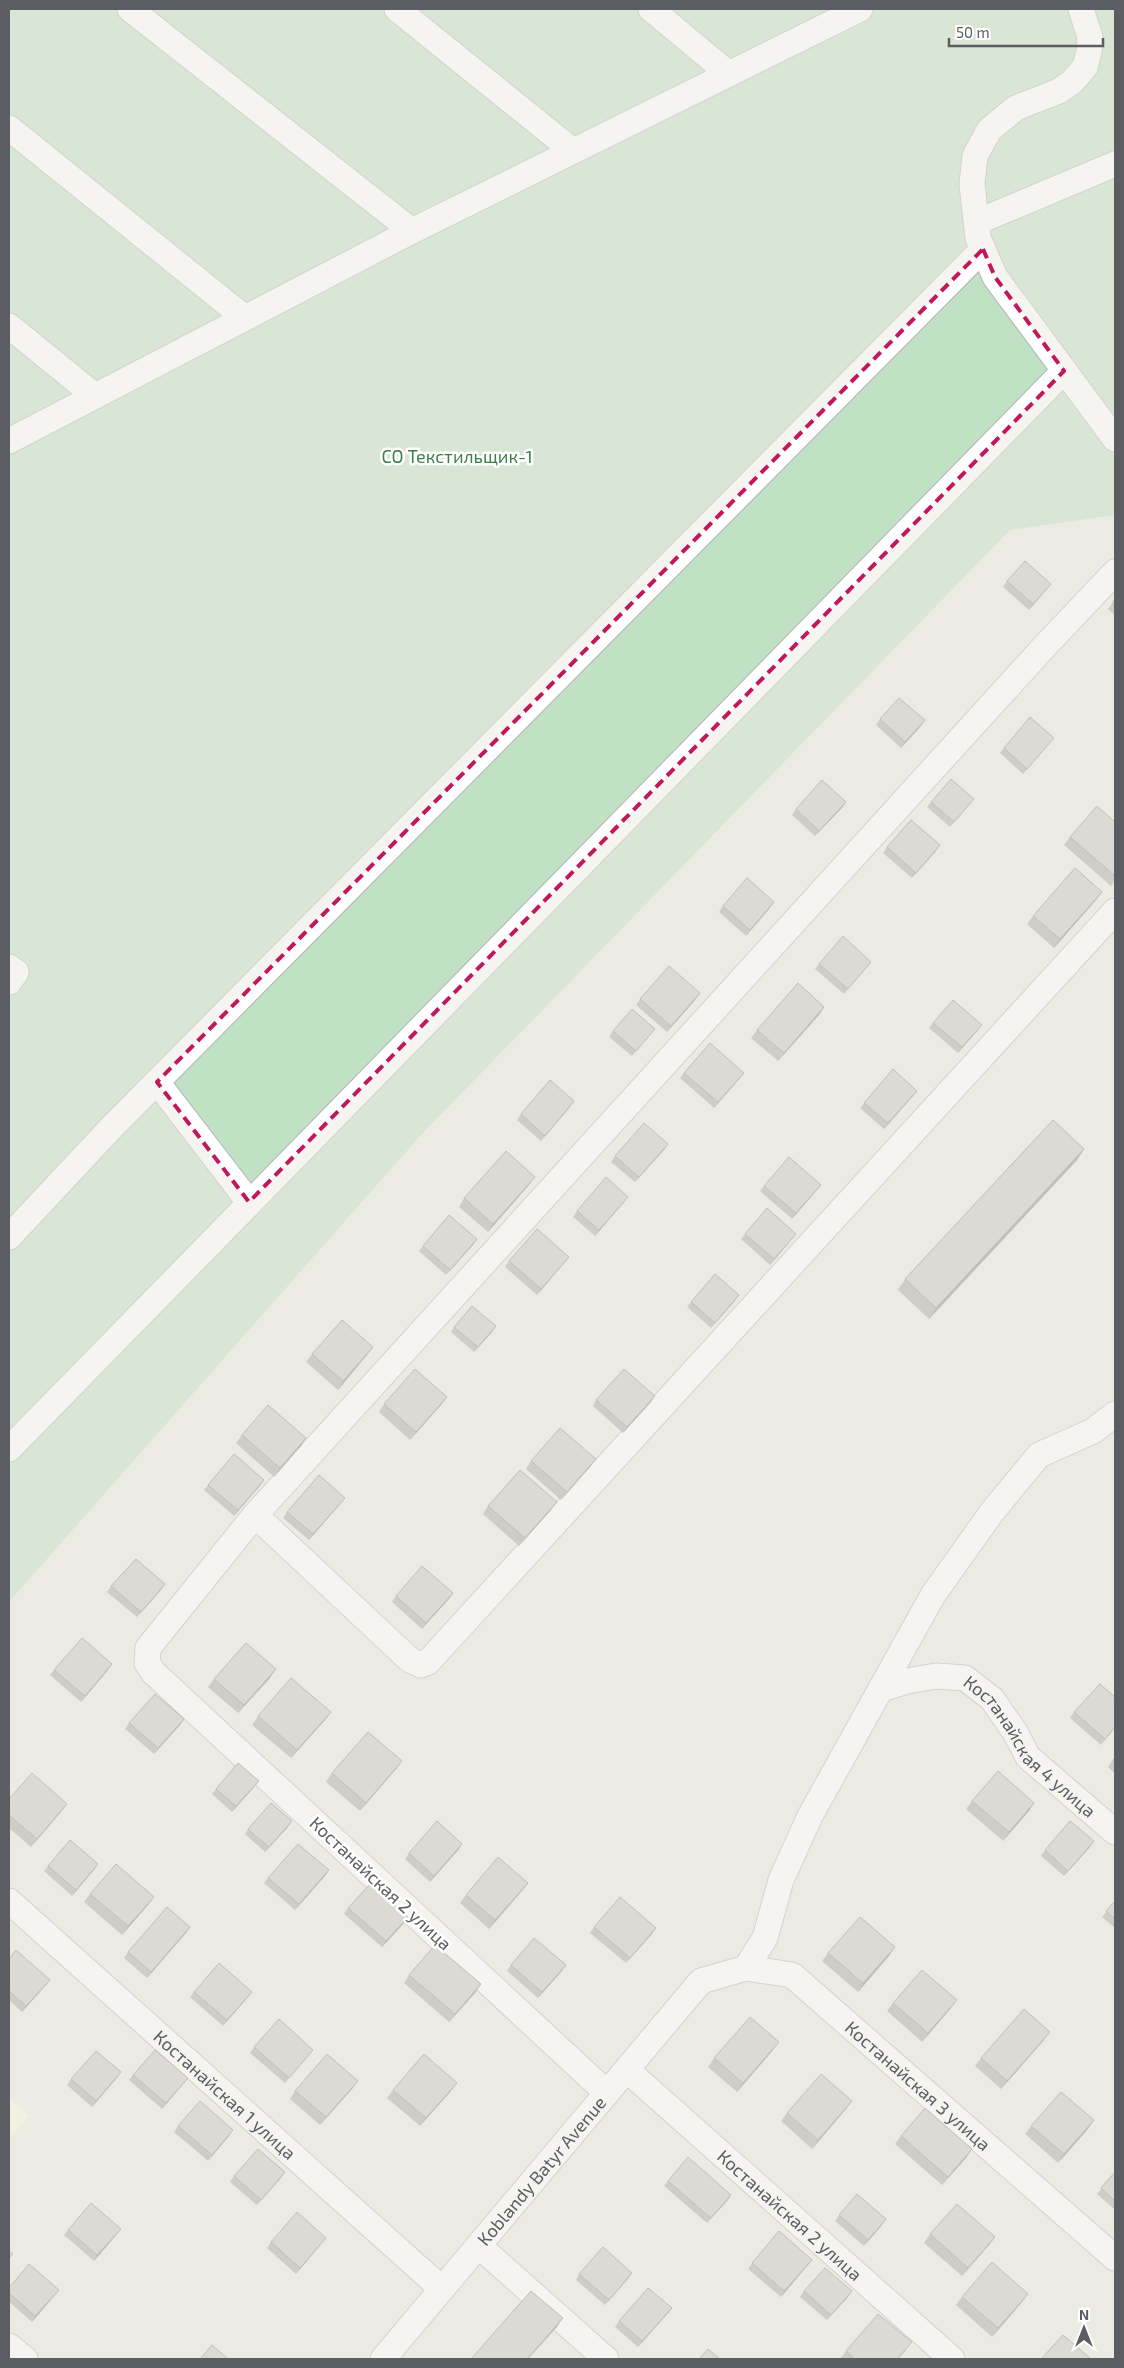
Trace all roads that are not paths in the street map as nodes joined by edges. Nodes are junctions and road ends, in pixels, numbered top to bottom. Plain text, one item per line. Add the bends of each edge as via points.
1 (130, 9) edge
2 (397, 9) edge
3 (651, 9) edge
4 (860, 9) edge
5 (1081, 9) edge
6 (729, 74) junction
7 (9, 128) edge
8 (573, 151) junction
9 (1115, 164) edge
10 (976, 222) junction
11 (412, 231) junction
12 (983, 249) junction
13 (245, 318) junction
14 (9, 326) edge
15 (1064, 370) junction
16 (95, 396) junction
17 (1115, 439) edge
18 (9, 441) edge
19 (1115, 572) edge
20 (1115, 911) edge
21 (9, 967) edge
22 (9, 982) edge
23 (157, 1082) junction
24 (249, 1202) junction
25 (9, 1236) edge
26 (1115, 1414) edge
27 (9, 1449) edge
28 (255, 1515) junction
29 (881, 1690) junction
30 (1115, 1832) edge
31 (9, 1901) edge
32 (746, 1968) junction
33 (701, 1982) joint
34 (627, 2070) junction
35 (607, 2093) junction
36 (478, 2246) junction
37 (1115, 2258) edge
38 (442, 2289) junction
39 (9, 2346) edge
40 (25, 2359) edge
41 (382, 2359) edge
42 (606, 2359) edge
43 (952, 2359) edge

1 - 11 street
2 - 8 street
3 - 6 street
4 - 6 street
5 - 10 street via 1090,36 1090,52 1085,66 1072,82 1016,108 989,130 975,156 972,184
6 - 8 street
7 - 13 street
8 - 11 street
9 - 10 street
10 - 12 street
11 - 13 street
12 - 15 street via 995,277
12 - 23 street
13 - 16 street
14 - 16 street
15 - 17 street
15 - 24 street
16 - 18 street
19 - 28 street via 1044,646
20 - 28 street via 428,1662 422,1664 410,1660
21 - 22 street via 16,972
23 - 24 street
23 - 25 street
24 - 27 street
26 - 29 street via 1093,1431 1039,1455 992,1512 933,1595
28 - 35 street, Костанайская 2 улица via 148,1648 147,1663 154,1673
29 - 30 street, Костанайская 4 улица via 936,1676 965,1678 992,1699 1028,1757
29 - 32 street via 810,1816 781,1880 765,1938
31 - 38 street, Костанайская 1 улица
32 - 33 street, Костанайская 3 улица
32 - 37 street, Костанайская 3 улица via 792,1975
33 - 34 street, Koblandy Batyr Avenue
34 - 35 street, Koblandy Batyr Avenue
34 - 43 street, Костанайская 2 улица
35 - 36 street, Koblandy Batyr Avenue
36 - 38 street, Koblandy Batyr Avenue
36 - 42 street
38 - 41 street, Koblandy Batyr Avenue
39 - 40 street

